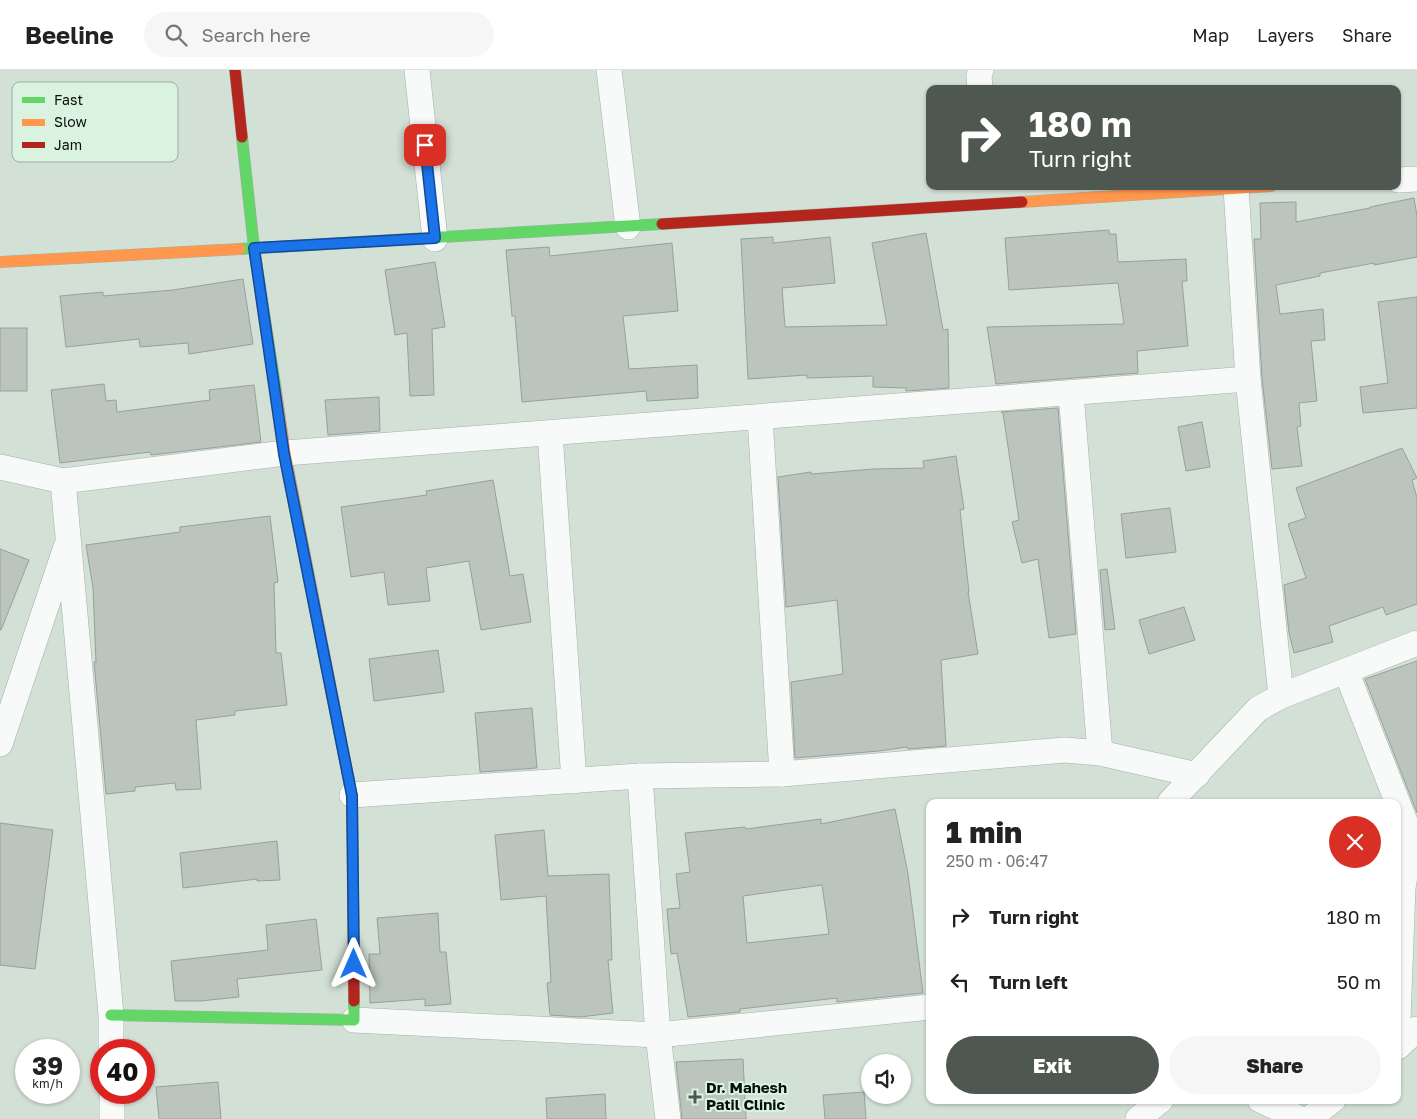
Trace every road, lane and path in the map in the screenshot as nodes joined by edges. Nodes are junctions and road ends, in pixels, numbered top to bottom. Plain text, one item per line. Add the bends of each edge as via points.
1 (235, 70) edge
2 (417, 70) edge
3 (610, 70) edge
4 (981, 70) edge
5 (980, 85) edge
6 (1417, 179) edge
7 (1401, 180) edge
8 (1174, 190) edge
9 (1236, 190) edge
10 (986, 196) edge
11 (628, 227) junction
12 (435, 238) junction
13 (254, 248) junction
14 (0, 262) edge
15 (1248, 379) junction
16 (1071, 393) junction
17 (760, 417) junction
18 (550, 433) junction
19 (284, 454) junction
20 (0, 467) edge
21 (63, 481) junction
22 (69, 537) junction
23 (1417, 643) edge
24 (1346, 671) junction
25 (1281, 696) junction
26 (0, 744) edge
27 (1100, 753) junction
28 (782, 774) junction
29 (1197, 775) junction
30 (640, 776) junction
31 (574, 780) junction
32 (352, 796) junction
33 (1173, 799) edge
34 (1395, 799) edge
35 (1401, 815) edge
36 (1409, 836) edge
37 (1401, 928) edge
38 (926, 1007) edge
39 (111, 1015) junction
40 (354, 1020) junction
41 (1417, 1029) edge
42 (658, 1035) junction
43 (111, 1039) edge
44 (1401, 1044) edge
45 (112, 1104) edge
46 (1156, 1104) edge
47 (1269, 1104) edge
48 (1328, 1104) edge
49 (112, 1119) edge
50 (668, 1119) edge
51 (1138, 1119) edge
52 (1301, 1119) edge
53 (1309, 1119) edge

1 - 13 street
2 - 12 street
3 - 11 street
4 - 5 street
6 - 7 street
8 - 10 street
9 - 15 street
10 - 11 street
11 - 12 street
12 - 13 street
13 - 14 street
13 - 19 street
15 - 16 street
15 - 25 street
16 - 17 street
16 - 27 street
17 - 18 street
17 - 28 street
18 - 19 street
18 - 31 street
19 - 21 street
19 - 32 street
20 - 21 street
21 - 22 street
22 - 26 street
22 - 39 street
23 - 24 street
24 - 25 street
24 - 34 street
25 - 29 street via 1258,709
27 - 28 street via 1065,750
27 - 29 street
28 - 30 street
29 - 33 street
30 - 31 street
30 - 42 street
31 - 32 street
32 - 40 street
35 - 36 street
36 - 37 street
38 - 42 street
39 - 40 street
39 - 43 street
40 - 42 street
41 - 44 street
42 - 50 street
45 - 49 street
46 - 51 street
47 - 52 street
48 - 53 street

